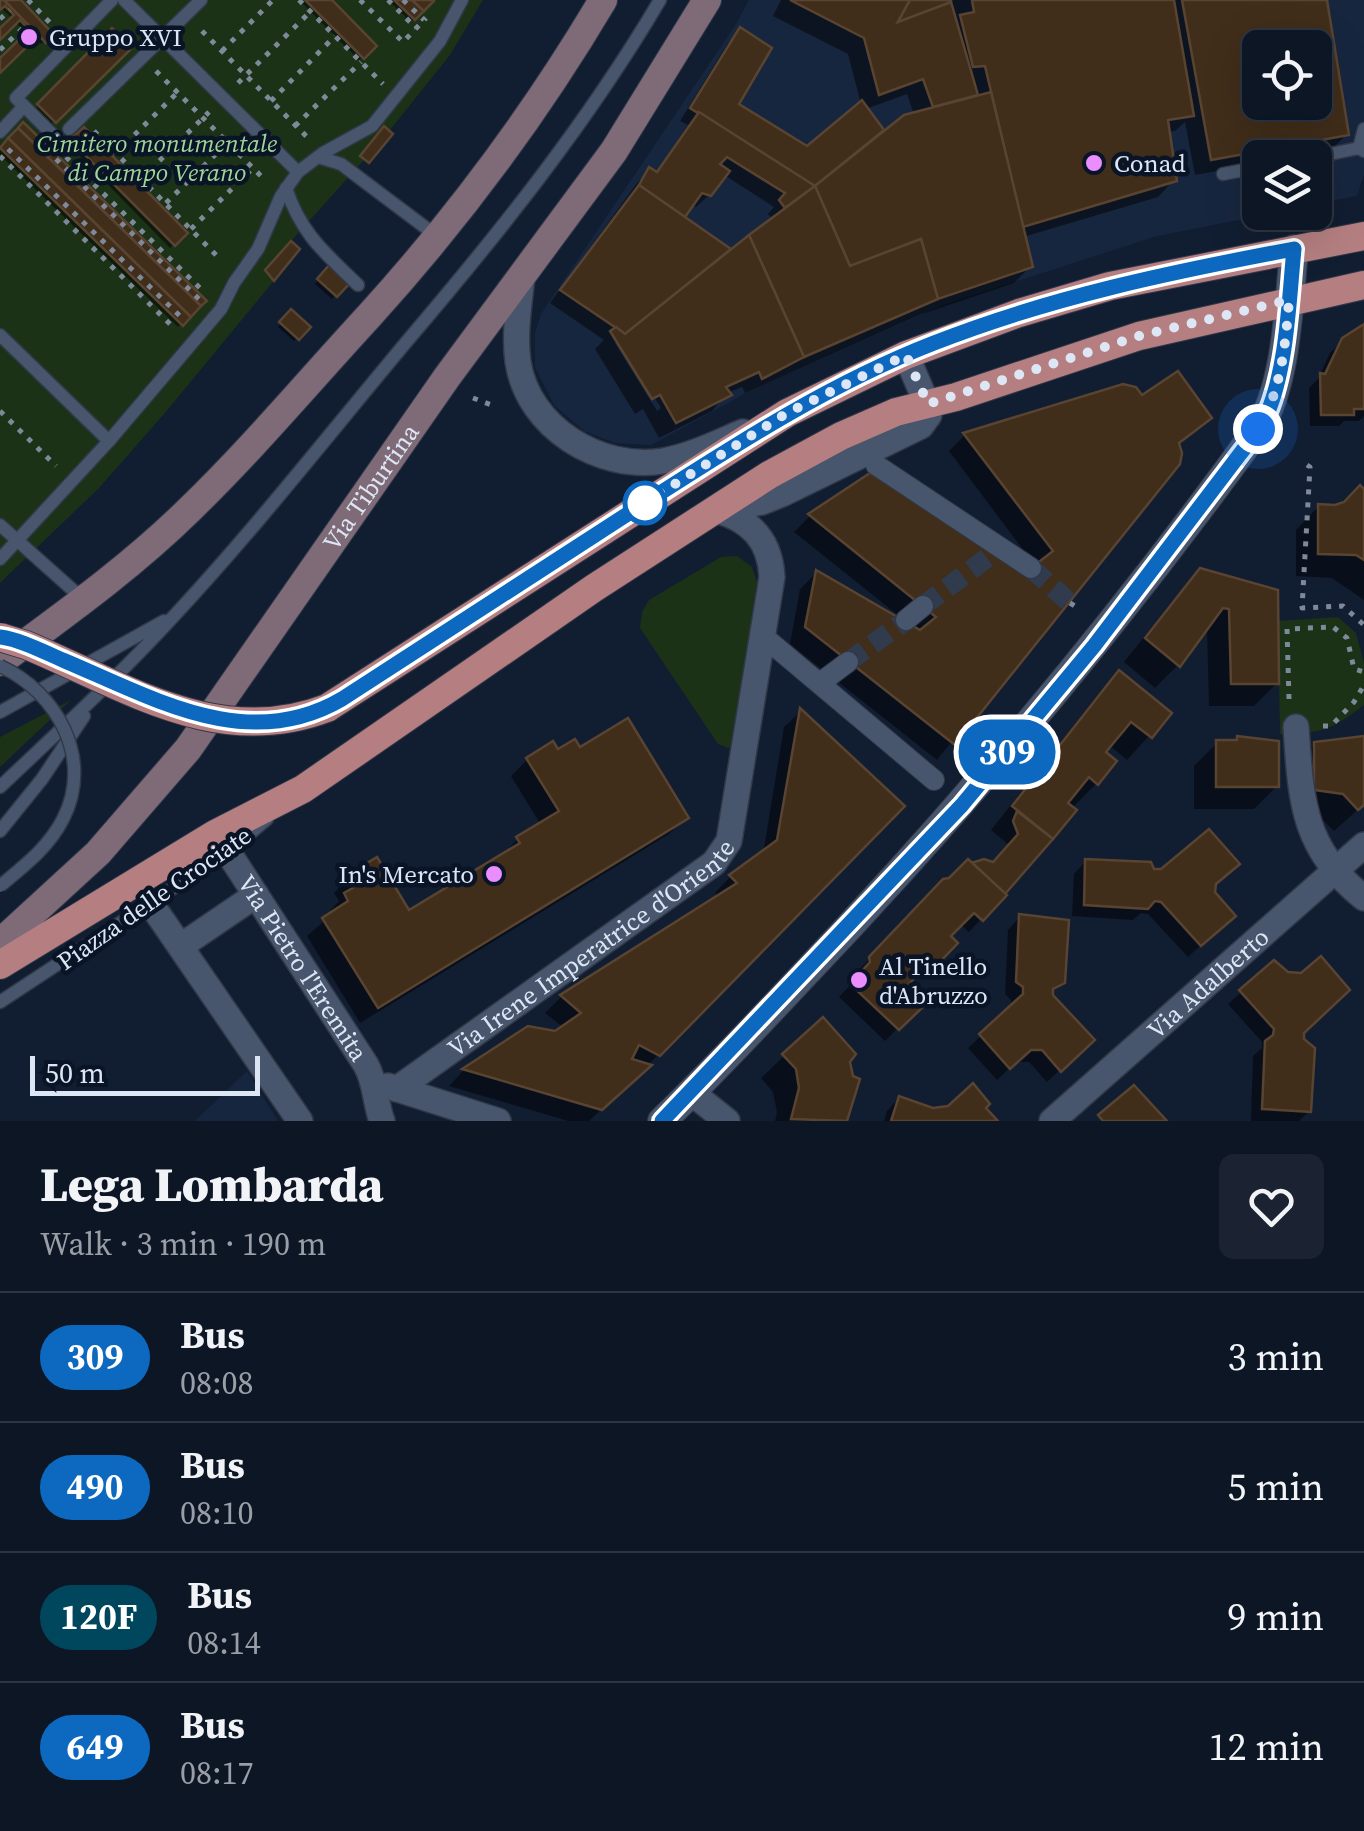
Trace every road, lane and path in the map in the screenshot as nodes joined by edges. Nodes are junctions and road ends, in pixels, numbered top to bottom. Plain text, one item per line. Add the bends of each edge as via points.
1 (28, 0) edge
2 (112, 0) edge
3 (124, 0) edge
4 (201, 0) edge
5 (272, 0) edge
6 (299, 0) edge
7 (360, 0) edge
8 (388, 0) edge
9 (404, 0) edge
10 (462, 0) edge
11 (603, 0) edge
12 (660, 0) edge
13 (707, 0) edge
14 (10, 10) dead end
15 (186, 15) junction
16 (0, 20) edge
17 (421, 24) junction
18 (25, 26) dead end
19 (336, 36) junction
20 (162, 38) junction
21 (70, 43) junction
22 (0, 50) edge
23 (222, 51) junction
24 (143, 57) junction
25 (361, 62) junction
26 (383, 84) dead end
27 (178, 92) junction
28 (271, 101) junction
29 (24, 106) junction
30 (81, 118) junction
31 (296, 126) junction
32 (1364, 128) edge
33 (69, 129) dead end
34 (1, 138) edge
35 (309, 139) dead end
36 (228, 142) junction
37 (59, 146) joint
38 (1362, 150) edge
39 (48, 152) dead end
40 (116, 153) junction
41 (1332, 155) edge
42 (0, 156) edge
43 (318, 157) junction
44 (253, 168) junction
45 (1242, 170) edge
46 (298, 172) junction
47 (1223, 174) dead end
48 (268, 183) dead end
49 (286, 188) junction
50 (166, 204) junction
51 (191, 229) junction
52 (1364, 236) edge
53 (438, 237) junction
54 (1294, 249) junction
55 (218, 257) dead end
56 (522, 277) junction
57 (1364, 285) edge
58 (358, 286) dead end
59 (200, 288) dead end
60 (1289, 300) junction
61 (206, 305) dead end
62 (186, 322) dead end
63 (2, 342) edge
64 (192, 345) junction
65 (906, 355) junction
66 (473, 398) dead end
67 (928, 404) junction
68 (494, 406) dead end
69 (0, 411) edge
70 (787, 413) junction
71 (109, 441) junction
72 (1307, 465) dead end
73 (876, 466) dead end
74 (57, 467) dead end
75 (716, 510) junction
76 (0, 525) edge
77 (18, 542) junction
78 (0, 559) edge
79 (1032, 568) tunnel mouth
80 (84, 600) junction
81 (923, 606) tunnel mouth
82 (175, 615) junction
83 (906, 620) tunnel mouth
84 (1364, 625) edge
85 (764, 637) junction
86 (0, 638) edge
87 (848, 662) tunnel mouth
88 (0, 664) edge
89 (1364, 672) edge
90 (820, 683) junction
91 (1364, 686) edge
92 (97, 697) junction
93 (0, 712) edge
94 (1296, 727) junction
95 (934, 780) dead end
96 (0, 787) edge
97 (303, 788) junction
98 (0, 831) edge
99 (1364, 846) edge
100 (228, 852) junction
101 (1336, 871) junction
102 (0, 886) edge
103 (256, 895) junction
104 (1364, 898) edge
105 (151, 904) junction
106 (0, 942) edge
107 (182, 946) junction
108 (0, 965) edge
109 (0, 1002) edge
110 (386, 1086) junction
111 (692, 1093) junction
112 (300, 1121) edge
113 (382, 1121) edge
114 (498, 1121) edge
115 (662, 1121) edge
116 (727, 1121) edge
117 (1052, 1121) edge

1 - 21 path
2 - 21 lane
3 - 20 lane
4 - 15 lane
5 - 23 path
6 - 19 path
7 - 17 path via 403,42
8 - 17 path
9 - 17 path
10 - 43 lane via 440,41 372,126
11 - 53 main road via 520,128
12 - 82 lane via 516,211
13 - 56 main road, Via Tiburtina via 638,116
14 - 16 path
15 - 20 lane
15 - 23 path
18 - 22 path
19 - 25 path
19 - 28 path
20 - 24 lane
20 - 46 lane
21 - 29 lane via 16,98
23 - 28 path
24 - 27 path
24 - 30 lane
25 - 26 path
25 - 31 path
27 - 36 path
27 - 40 path
28 - 31 path
29 - 34 lane
29 - 37 lane
30 - 33 lane
30 - 40 path
31 - 35 path
32 - 38 lane
34 - 62 path
36 - 44 path
36 - 50 path
37 - 59 path
38 - 41 lane
39 - 61 path
40 - 50 path
42 - 64 path
43 - 46 lane
43 - 53 lane via 341,164
44 - 48 path
44 - 51 path
45 - 47 lane
46 - 49 lane
49 - 58 lane via 302,228
49 - 64 lane via 258,249
50 - 51 path
51 - 55 path
52 - 54 main road
53 - 80 main road via 224,475
54 - 60 street
54 - 65 main road via 1088,292
56 - 70 street via 517,327 524,385 547,421 572,442 616,459 659,462
56 - 106 main road, Via Tiburtina via 188,749 98,853
57 - 60 main road, Piazza delle Crociate
60 - 67 main road, Piazza delle Crociate via 1139,336
60 - 111 street via 1269,409 1204,504 962,805
63 - 71 lane
64 - 71 lane
65 - 67 street
65 - 70 main road
66 - 68 path
67 - 75 main road, Piazza delle Crociate via 842,436
69 - 74 path
70 - 86 main road, bridge via 327,708 271,723 219,721
71 - 77 lane
72 - 84 path via 1302,608 1343,606
73 - 79 street
75 - 85 street, Via Irene Imperatrice d'Oriente via 743,520 768,551 772,578
75 - 97 main road, Piazza delle Crociate
76 - 77 lane
77 - 78 lane
77 - 80 lane
80 - 88 main road
81 - 83 street
82 - 92 lane
82 - 93 lane
85 - 90 street
85 - 110 street, Via Irene Imperatrice d'Oriente via 732,834 714,863
87 - 90 street
88 - 102 lane, bridge via 53,707 69,742 74,777 53,836
89 - 94 path via 1354,670 1347,638 1333,626 1287,629
90 - 95 street
91 - 94 path via 1330,726
92 - 96 lane
92 - 98 lane
94 - 101 street via 1304,813
97 - 100 lane, Piazza delle Crociate
97 - 108 main road, Piazza delle Crociate
99 - 101 street, Via Adalberto
100 - 103 street, Via Pietro l'Eremita
100 - 105 lane, Piazza delle Crociate
101 - 104 street
101 - 117 street, Via Adalberto
103 - 107 street
103 - 110 street, Via Pietro l'Eremita
105 - 107 street
105 - 109 lane, Piazza delle Crociate
107 - 112 street
110 - 113 street, Via Pietro l'Eremita via 376,1101
110 - 114 street
111 - 115 street
111 - 116 street

